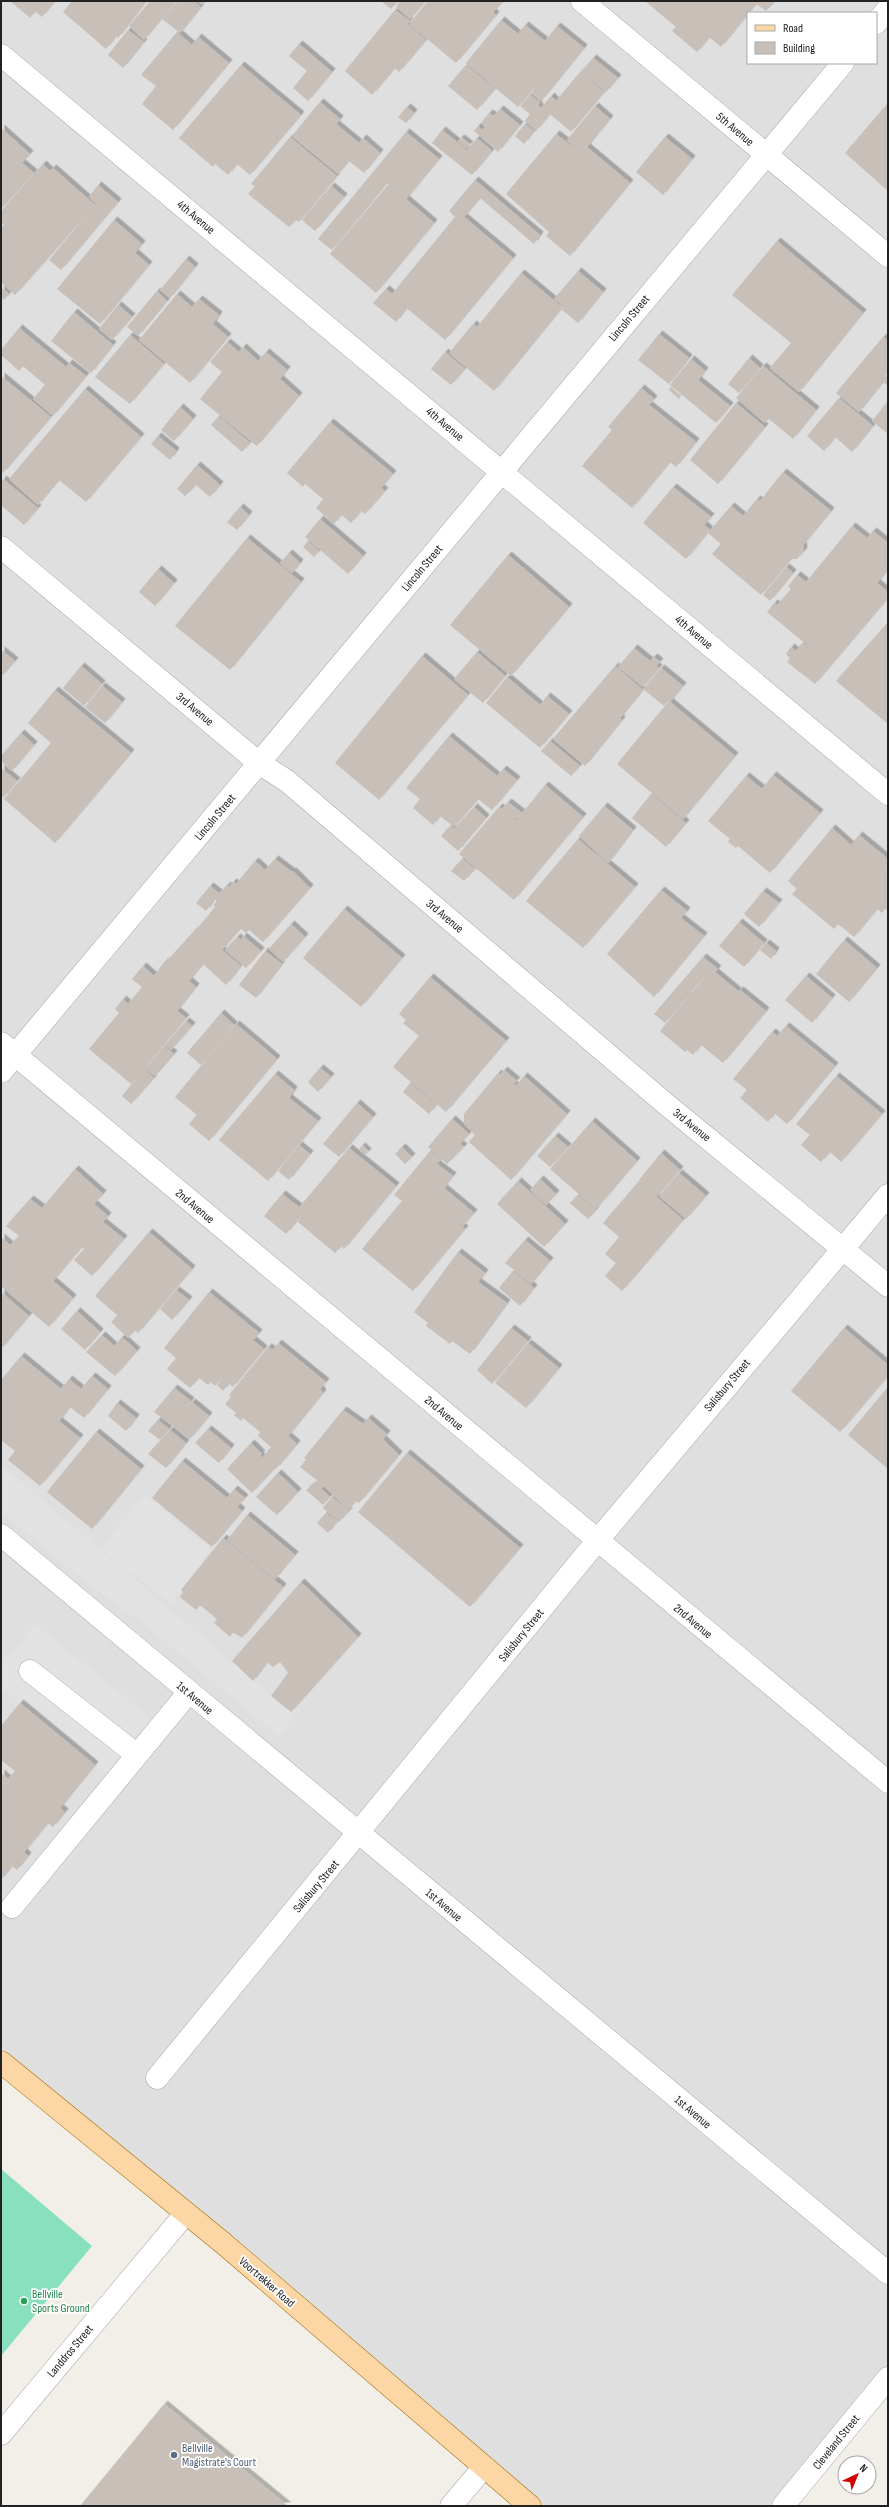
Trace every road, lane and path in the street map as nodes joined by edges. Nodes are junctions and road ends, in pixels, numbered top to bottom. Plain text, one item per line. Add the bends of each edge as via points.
1 (582, 1) edge
2 (888, 9) edge
3 (877, 22) edge
4 (1, 55) edge
5 (842, 64) edge
6 (766, 155) junction
7 (888, 256) edge
8 (501, 472) junction
9 (1, 546) edge
10 (259, 763) junction
11 (888, 794) edge
12 (8, 1049) edge
13 (1, 1072) edge
14 (888, 1195) edge
15 (843, 1248) junction
16 (888, 1286) edge
17 (1, 1535) edge
18 (597, 1541) junction
19 (30, 1671) dead end
20 (189, 1692) junction
21 (137, 1755) junction
22 (888, 1782) edge
23 (359, 1834) junction
24 (12, 1907) dead end
25 (1, 2062) edge
26 (157, 2078) dead end
27 (186, 2213) junction
28 (888, 2273) edge
29 (888, 2378) edge
30 (1, 2434) edge
31 (484, 2467) junction
32 (450, 2506) edge
33 (530, 2506) edge
34 (783, 2506) edge

1 - 6 street, 5th Avenue
2 - 3 street
4 - 8 street, 4th Avenue
5 - 6 street, Lincoln Street
6 - 7 street, 5th Avenue
6 - 8 street, Lincoln Street
8 - 10 street, Lincoln Street
8 - 11 street, 4th Avenue
9 - 10 street, 3rd Avenue
10 - 12 street, Lincoln Street
10 - 15 street, 3rd Avenue via 286,781 668,1106
12 - 13 street, Lincoln Street
12 - 18 street, 2nd Avenue
14 - 15 street, Salisbury Street
15 - 16 street, 3rd Avenue
15 - 18 street, Salisbury Street
17 - 20 street, 1st Avenue
18 - 22 street, 2nd Avenue
18 - 23 street, Salisbury Street
19 - 21 street
20 - 21 street
20 - 23 street, 1st Avenue
21 - 24 street
23 - 26 street, Salisbury Street
23 - 28 street, 1st Avenue
25 - 27 main road, Voortrekker Road
27 - 30 street, Landdros Street
27 - 31 main road, Voortrekker Road
29 - 34 street, Cleveland Street
31 - 32 street
31 - 33 main road, Voortrekker Road

